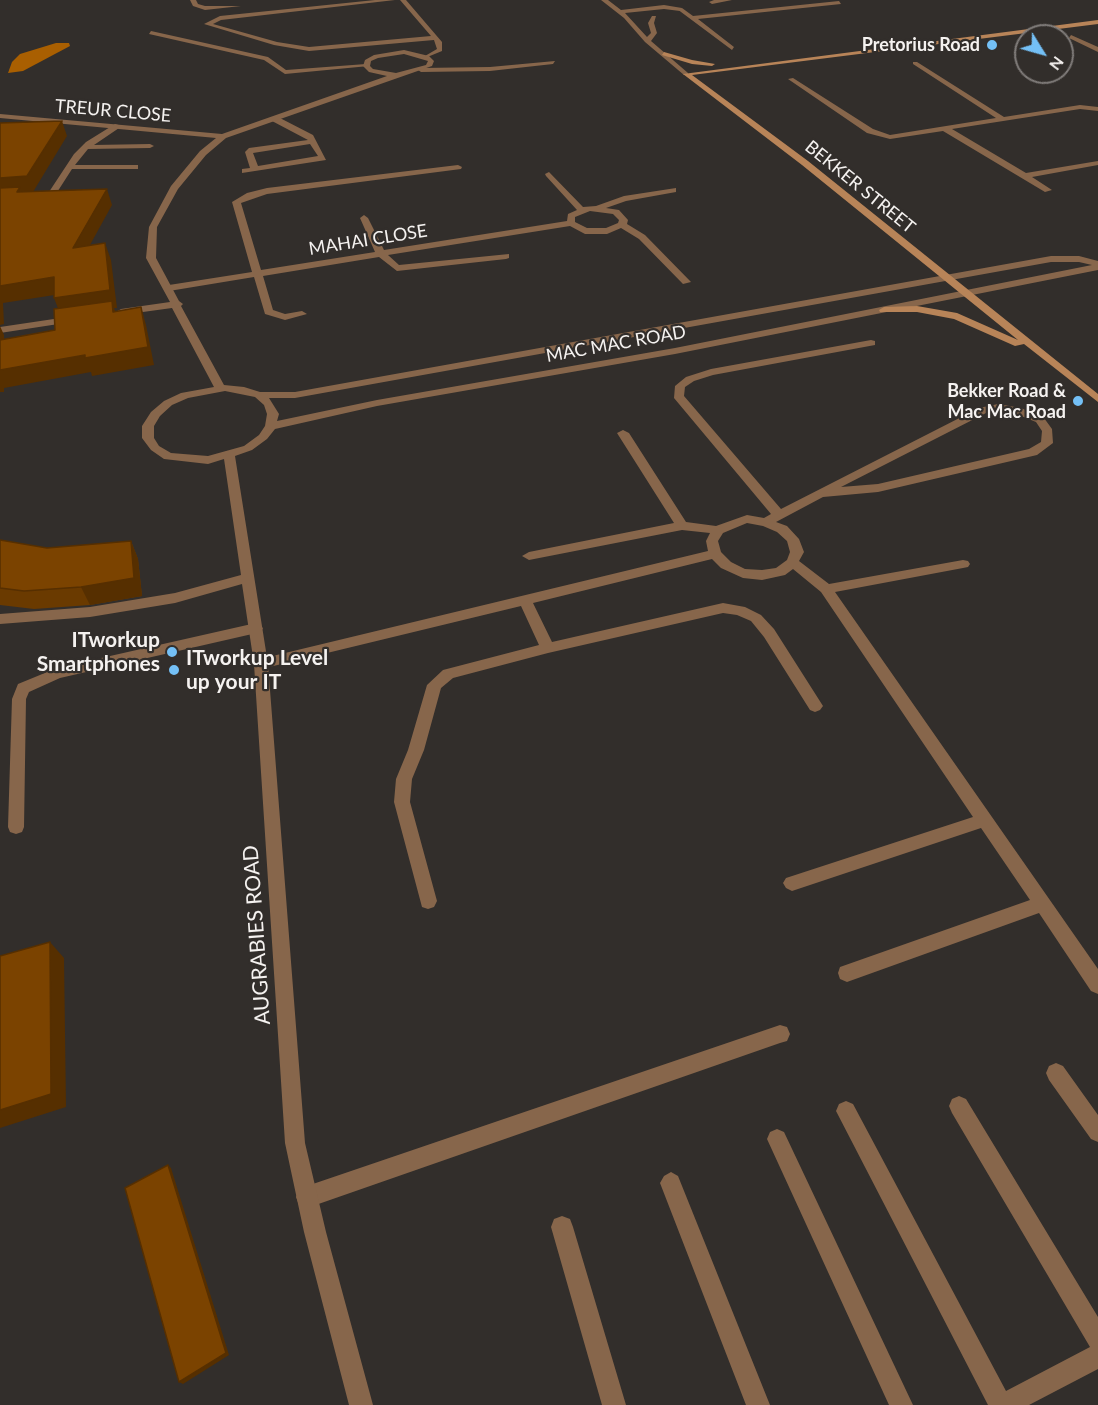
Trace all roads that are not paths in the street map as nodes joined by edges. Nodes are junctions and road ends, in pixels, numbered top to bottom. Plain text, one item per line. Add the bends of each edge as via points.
1 (193, 0) edge
2 (392, 0) edge
3 (403, 0) edge
4 (604, 0) edge
5 (729, 0) edge
6 (712, 2) dead end
7 (232, 3) edge
8 (839, 3) dead end
9 (251, 5) dead end
10 (680, 9) junction
11 (619, 12) junction
12 (626, 17) junction
13 (647, 18) junction
14 (693, 18) junction
15 (1098, 22) edge
16 (151, 33) dead end
17 (435, 38) junction
18 (1074, 38) edge
19 (647, 41) junction
20 (732, 48) dead end
21 (1098, 50) edge
22 (664, 54) junction
23 (429, 59) junction
24 (554, 62) dead end
25 (915, 63) dead end
26 (766, 64) junction
27 (751, 66) junction
28 (368, 68) junction
29 (471, 68) junction
30 (421, 70) junction
31 (686, 74) junction
32 (396, 75) junction
33 (722, 77) dead end
34 (791, 79) dead end
35 (357, 87) junction
36 (718, 87) dead end
37 (721, 102) junction
38 (1098, 107) edge
39 (0, 116) edge
40 (275, 119) junction
41 (1003, 119) junction
42 (118, 126) junction
43 (944, 128) junction
44 (223, 136) junction
45 (314, 141) junction
46 (150, 146) dead end
47 (86, 147) junction
48 (1098, 162) edge
49 (69, 167) junction
50 (135, 167) dead end
51 (459, 167) dead end
52 (255, 170) junction
53 (245, 171) dead end
54 (549, 174) dead end
55 (1024, 176) junction
56 (673, 190) dead end
57 (1048, 190) dead end
58 (62, 194) edge
59 (51, 195) junction
60 (41, 196) edge
61 (597, 208) junction
62 (581, 210) junction
63 (364, 218) dead end
64 (571, 223) junction
65 (622, 225) junction
66 (381, 254) junction
67 (506, 256) dead end
68 (1098, 265) edge
69 (256, 275) junction
70 (946, 278) junction
71 (686, 282) dead end
72 (169, 288) junction
73 (967, 294) junction
74 (178, 304) junction
75 (884, 310) junction
76 (111, 314) edge
77 (302, 314) dead end
78 (89, 317) edge
79 (0, 330) edge
80 (658, 330) junction
81 (871, 343) dead end
82 (675, 351) junction
83 (1048, 359) junction
84 (220, 388) junction
85 (259, 395) junction
86 (1098, 399) edge
87 (271, 426) junction
88 (623, 433) dead end
89 (229, 455) junction
90 (820, 494) junction
91 (779, 515) junction
92 (766, 522) junction
93 (682, 525) junction
94 (718, 530) junction
95 (715, 554) junction
96 (529, 556) dead end
97 (792, 563) junction
98 (963, 564) dead end
99 (248, 578) junction
100 (826, 589) junction
101 (526, 602) junction
102 (0, 618) edge
103 (256, 628) junction
104 (548, 648) junction
105 (261, 664) junction
106 (815, 706) dead end
107 (984, 820) junction
108 (16, 827) dead end
109 (792, 883) dead end
110 (428, 902) dead end
111 (1042, 903) junction
112 (847, 973) dead end
113 (1098, 985) edge
114 (780, 1034) dead end
115 (1056, 1073) dead end
116 (959, 1106) dead end
117 (846, 1111) dead end
118 (1098, 1132) edge
119 (777, 1139) dead end
120 (671, 1183) dead end
121 (307, 1197) junction
122 (562, 1227) dead end
123 (1098, 1339) edge
124 (1098, 1356) edge
125 (361, 1405) edge
126 (614, 1405) edge
127 (758, 1405) edge
128 (901, 1405) edge
129 (1002, 1405) edge

1 - 7 street via 195,5 205,8
2 - 17 street via 220,18 207,24 309,49
3 - 17 street
4 - 11 street, BEKKER STREET
5 - 6 street
7 - 9 street
8 - 14 street
10 - 11 street
10 - 13 street
10 - 14 street
11 - 12 street, BEKKER STREET
12 - 13 street
12 - 19 street, BEKKER STREET
13 - 19 street via 654,33
14 - 20 street
15 - 26 street
16 - 28 street via 266,58 285,72
17 - 23 street via 440,50
18 - 21 street
19 - 22 street, BEKKER STREET
22 - 27 street via 700,64
22 - 31 street, BEKKER STREET
23 - 28 street via 417,54 389,53 368,60
23 - 29 street
23 - 30 street via 429,66
24 - 29 street
25 - 41 street
26 - 27 street
26 - 33 street
27 - 31 street
28 - 32 street
28 - 35 street
29 - 30 street
30 - 32 street
31 - 37 street, BEKKER STREET
32 - 35 street
34 - 43 street via 881,135
35 - 40 street
36 - 37 street
37 - 70 street, BEKKER STREET via 805,163
38 - 41 street
39 - 42 street, TREUR CLOSE
40 - 44 street
40 - 45 street
41 - 43 street
42 - 44 street, TREUR CLOSE
42 - 47 street
43 - 55 street
44 - 72 street via 174,188 153,227 151,258
45 - 52 street via 252,150 249,152
45 - 52 street via 321,160
46 - 47 street
47 - 49 street
48 - 55 street
49 - 50 street
49 - 59 street
51 - 69 street via 278,189 241,199 236,202
52 - 53 street
54 - 62 street
55 - 57 street
56 - 61 street
58 - 59 street
59 - 60 street
61 - 62 street
61 - 65 street via 622,216
62 - 64 street via 571,216
63 - 66 street
64 - 65 street, MAHAI CLOSE via 596,232
64 - 66 street, MAHAI CLOSE
65 - 71 street via 642,237
66 - 67 street via 392,266 402,269
66 - 69 street, MAHAI CLOSE
68 - 70 street, MAC MAC ROAD via 1079,259 1051,259
68 - 73 street, MAC MAC ROAD
69 - 72 street, MAHAI CLOSE
69 - 77 street via 269,312 285,317
70 - 73 street, BEKKER STREET
70 - 80 street, MAC MAC ROAD
72 - 74 street
73 - 75 street, MAC MAC ROAD
73 - 83 street, BEKKER STREET
74 - 76 street
74 - 84 street
75 - 82 street, MAC MAC ROAD
75 - 83 street via 917,309 957,316
78 - 79 street
80 - 82 street
80 - 85 street, MAC MAC ROAD via 295,395
81 - 91 street via 711,372 680,386 678,396
82 - 87 street, MAC MAC ROAD via 377,403
83 - 86 street, BEKKER STREET
84 - 85 street
84 - 89 street via 168,403 148,426 148,438 168,456 197,460
85 - 87 street via 273,414
87 - 89 street via 248,448
88 - 93 street
89 - 99 street, AUGRABIES ROAD
90 - 90 street via 983,410 1017,410 1040,420 1048,431 1047,443 1033,452 878,488
90 - 91 street
91 - 92 street
92 - 94 street via 739,521
92 - 97 street via 793,539 797,552
93 - 94 street
93 - 96 street
94 - 95 street via 712,541
95 - 97 street via 726,566 742,573 780,572
95 - 101 street
97 - 100 street
98 - 100 street
99 - 102 street via 175,598 90,612
99 - 103 street, AUGRABIES ROAD
100 - 107 street
101 - 104 street
101 - 105 street
103 - 105 street, AUGRABIES ROAD
103 - 108 street via 57,673 23,688 19,699
104 - 106 street via 723,608 740,610 756,618 769,633
104 - 110 street via 448,674 434,685 404,779 402,802
105 - 121 street, AUGRABIES ROAD via 295,1143
107 - 109 street
107 - 111 street
111 - 112 street
111 - 113 street
114 - 121 street
115 - 118 street
116 - 123 street
117 - 129 street
119 - 128 street
120 - 127 street
121 - 125 street, AUGRABIES ROAD
122 - 126 street
124 - 129 street

